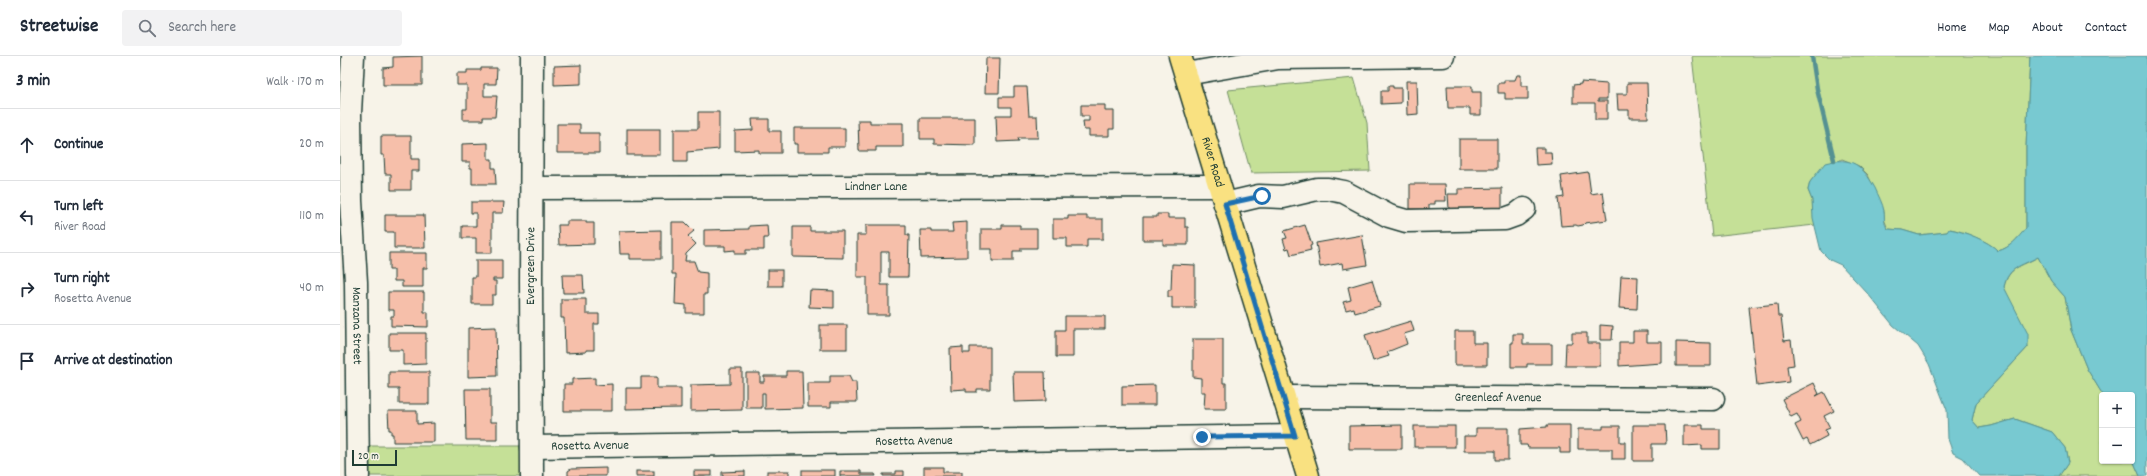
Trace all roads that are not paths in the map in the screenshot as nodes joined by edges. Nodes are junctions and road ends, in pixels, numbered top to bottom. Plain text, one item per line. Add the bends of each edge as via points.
1 (353, 56) edge
2 (532, 56) edge
3 (1443, 56) edge
4 (1183, 65) edge
5 (345, 113) edge
6 (532, 188) junction
7 (1222, 195) junction
8 (1524, 209) dead end
9 (348, 299) edge
10 (1284, 397) junction
11 (1713, 399) dead end
12 (1295, 436) junction
13 (532, 447) junction
14 (349, 452) edge
15 (358, 476) edge
16 (532, 476) edge
17 (1308, 476) edge

1 - 5 street, Manzana Street
2 - 6 street, Evergreen Drive
3 - 4 street via 1278,58
4 - 7 main road, River Road
5 - 9 street, Manzana Street via 351,201
6 - 7 street, Lindner Lane
6 - 13 street, Evergreen Drive
7 - 8 street, Lindner Lane via 1283,197 1322,189 1344,192 1389,216 1406,221 1505,219
7 - 10 main road, River Road
9 - 14 street, Manzana Street
10 - 11 street, Greenleaf Avenue
10 - 12 main road, River Road
12 - 13 street, Rosetta Avenue
12 - 17 main road, River Road
13 - 16 street, Evergreen Drive
14 - 15 street, Manzana Street

